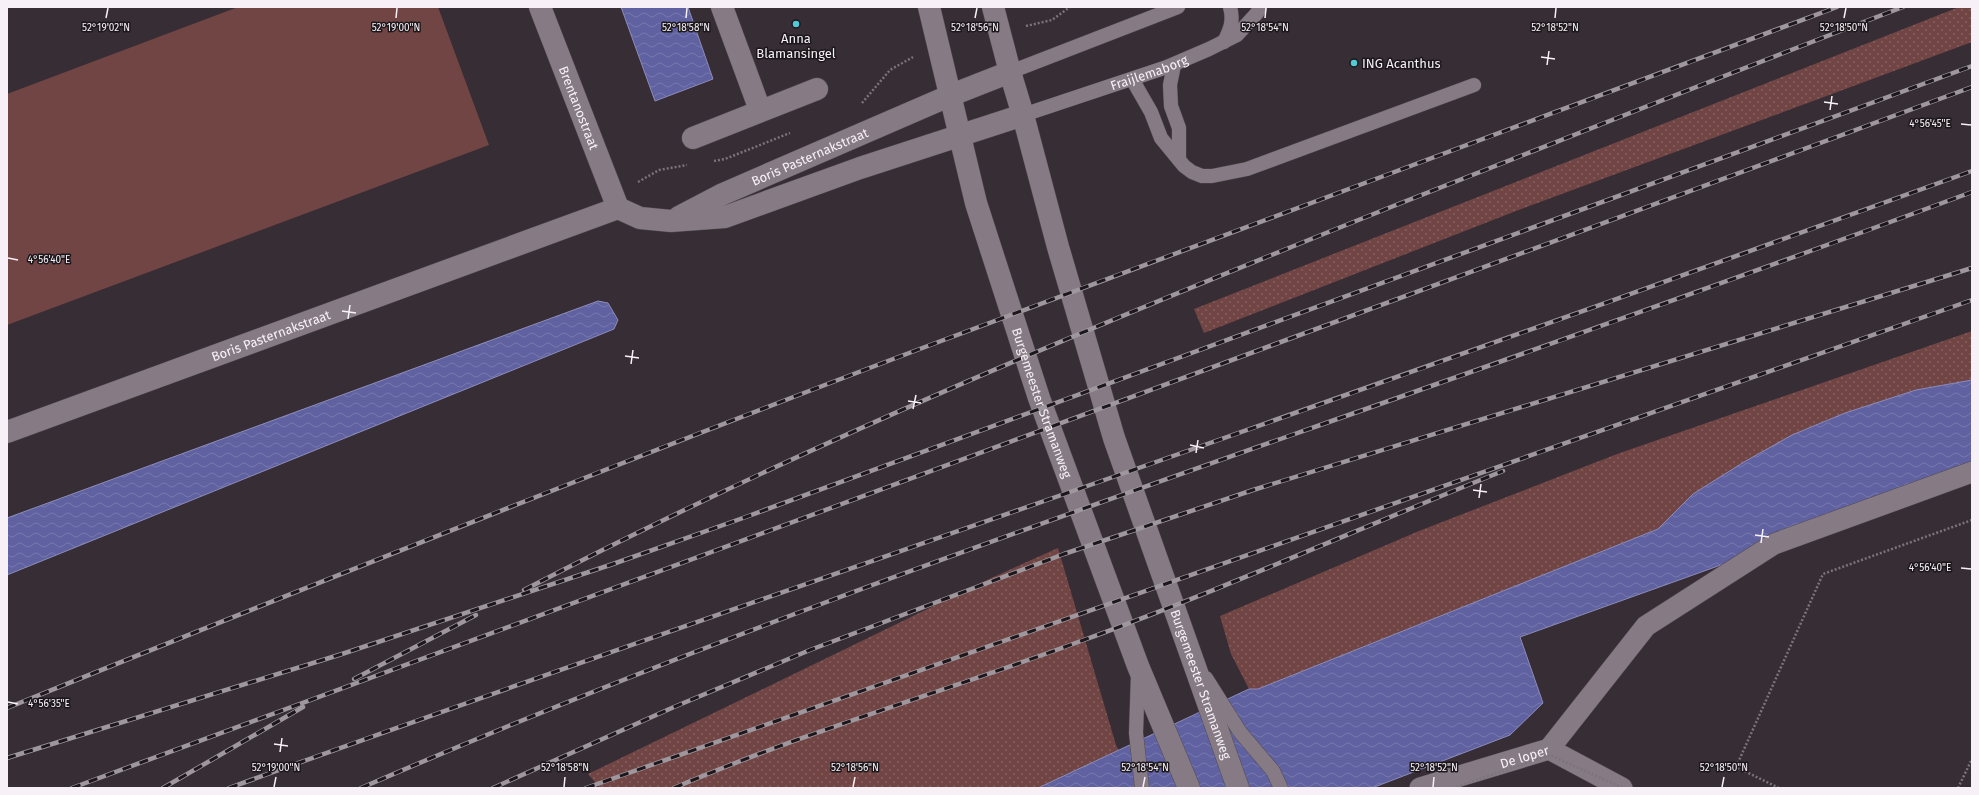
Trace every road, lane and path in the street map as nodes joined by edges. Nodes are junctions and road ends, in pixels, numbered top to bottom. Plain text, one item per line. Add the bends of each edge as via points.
1 (540, 7) edge
2 (722, 7) edge
3 (929, 7) edge
4 (994, 7) edge
5 (1070, 7) edge
6 (1178, 7) edge
7 (1230, 7) edge
8 (1260, 7) edge
9 (1000, 33) junction
10 (1224, 42) junction
11 (1174, 65) junction
12 (1010, 72) junction
13 (1132, 79) junction
14 (1474, 85) dead end
15 (817, 89) dead end
16 (949, 96) junction
17 (760, 110) junction
18 (1023, 115) junction
19 (960, 134) junction
20 (693, 138) dead end
21 (1179, 157) junction
22 (618, 208) junction
23 (671, 221) junction
24 (7, 432) edge
25 (1972, 472) edge
26 (1972, 520) edge
27 (1190, 652) junction
28 (1138, 666) junction
29 (1549, 749) junction
30 (1972, 759) edge
31 (1142, 788) edge
32 (1190, 788) edge
33 (1238, 788) edge
34 (1281, 788) edge
35 (1420, 788) edge
36 (1453, 788) edge
37 (1623, 788) edge
38 (1779, 788) edge
39 (1958, 788) edge

1 - 22 street, Brentanostraat
2 - 17 street
3 - 16 street, Burgemeester Stramanweg
4 - 9 street, Burgemeester Stramanweg
5 - 9 path via 1052,20
6 - 12 lane
7 - 10 lane via 1233,18
8 - 10 lane, Fraijlemaborg via 1242,31
9 - 12 street, Burgemeester Stramanweg
10 - 11 lane, Fraijlemaborg
11 - 13 lane, Fraijlemaborg
11 - 21 lane via 1170,85 1171,106 1179,128
12 - 16 street, Boris Pasternakstraat
12 - 18 street, Burgemeester Stramanweg
13 - 18 lane, Fraijlemaborg
13 - 21 lane via 1151,112 1161,138
14 - 21 lane via 1247,169 1202,176 1184,166
15 - 17 street
16 - 19 street, Burgemeester Stramanweg
16 - 23 street, Boris Pasternakstraat via 723,194
17 - 20 street
18 - 19 street, Boris Pasternakstraat
18 - 27 street, Burgemeester Stramanweg via 1058,247 1114,438
19 - 23 street, Boris Pasternakstraat via 726,217
19 - 28 street, Burgemeester Stramanweg via 976,203 1039,398
22 - 23 street, Boris Pasternakstraat via 640,218
22 - 24 street, Boris Pasternakstraat
25 - 29 street via 1774,544 1646,626
26 - 38 path via 1823,574 1736,767
27 - 33 street, Burgemeester Stramanweg
27 - 34 lane via 1240,732 1273,771
28 - 31 lane via 1136,733
28 - 32 street, Burgemeester Stramanweg
29 - 35 street, De loper
29 - 37 street, De loper
30 - 39 path
36 - 37 path, bridge via 1550,755

